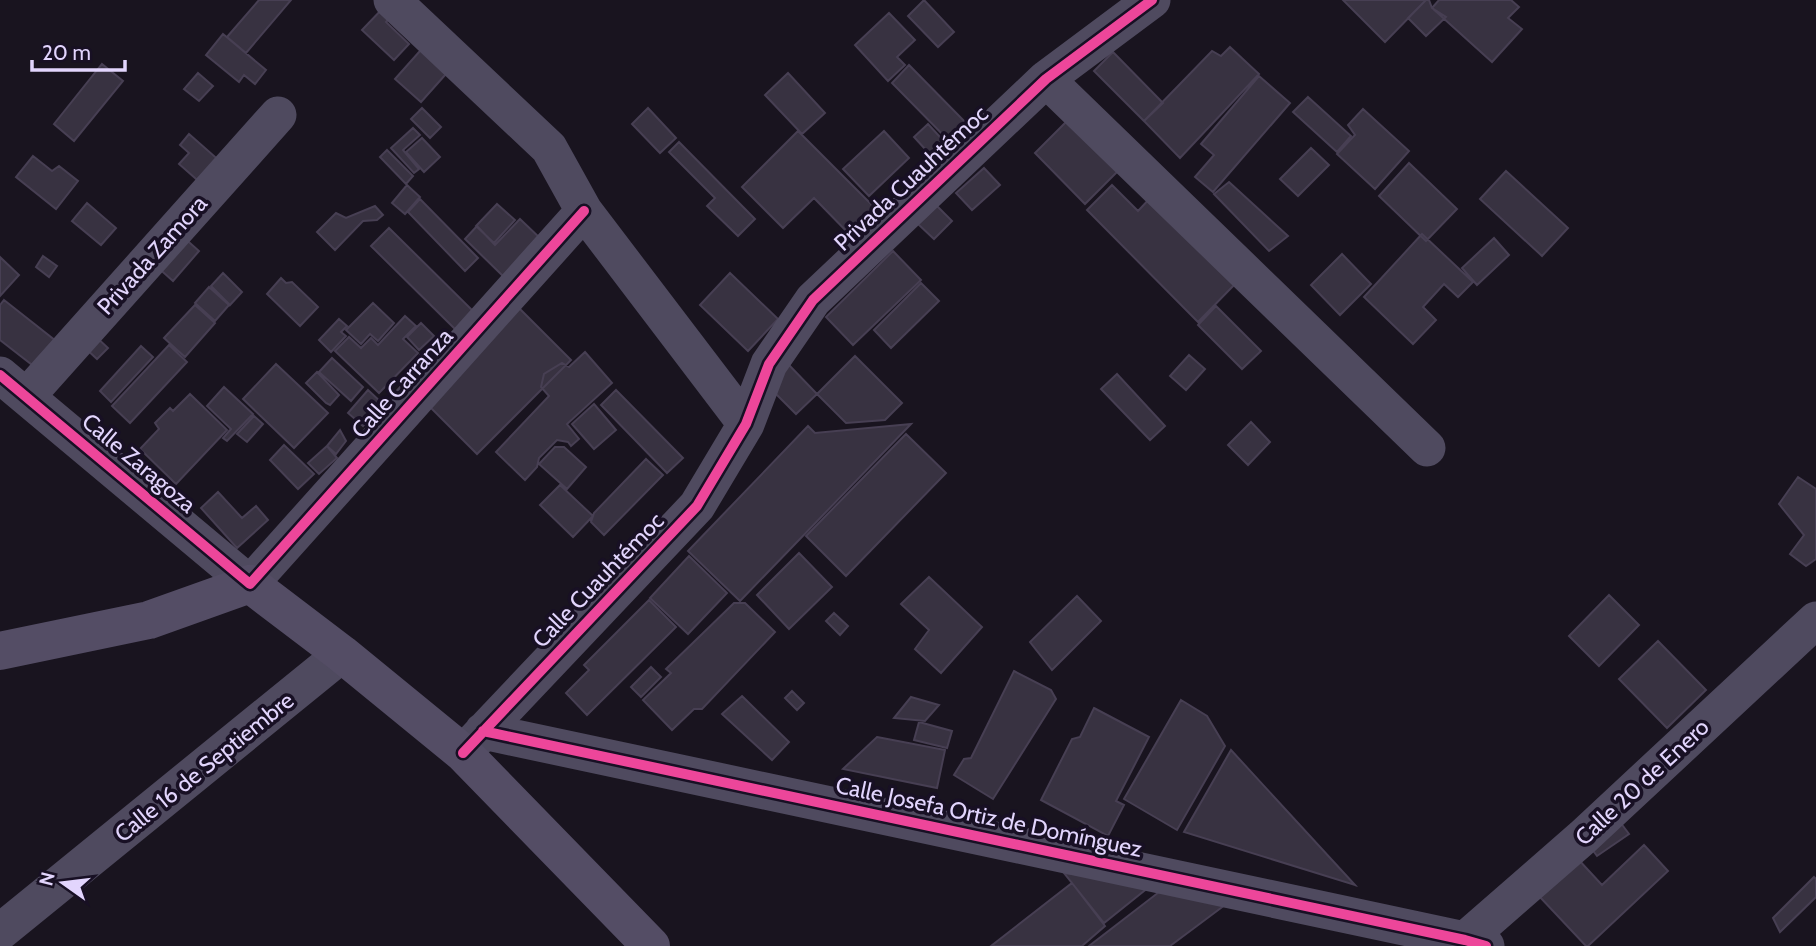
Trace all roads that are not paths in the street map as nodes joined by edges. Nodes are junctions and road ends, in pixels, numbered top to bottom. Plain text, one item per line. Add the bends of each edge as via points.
1 (392, 0) edge
2 (1152, 0) edge
3 (1046, 79) junction
4 (278, 115) dead end
5 (584, 211) junction
6 (13, 386) edge
7 (746, 424) junction
8 (1427, 448) dead end
9 (250, 584) junction
10 (1816, 620) edge
11 (0, 651) edge
12 (342, 654) junction
13 (473, 742) junction
14 (0, 932) edge
15 (1476, 943) edge
16 (651, 946) edge

1 - 5 street via 549,148
2 - 3 street, Privada Cuauhtémoc
3 - 7 street, Privada Cuauhtémoc via 813,300 769,364
3 - 8 street
4 - 6 street, Privada Zamora
5 - 7 street
5 - 9 street, Calle Carranza
6 - 9 street, Calle Zaragoza
7 - 13 street, Calle Cuauhtémoc via 697,506
9 - 11 main road via 149,620
9 - 12 main road
10 - 15 street, Calle 20 de Enero
12 - 13 main road
12 - 14 street, Calle 16 de Septiembre
13 - 15 street, Calle Josefa Ortiz de Domínguez
13 - 16 main road

